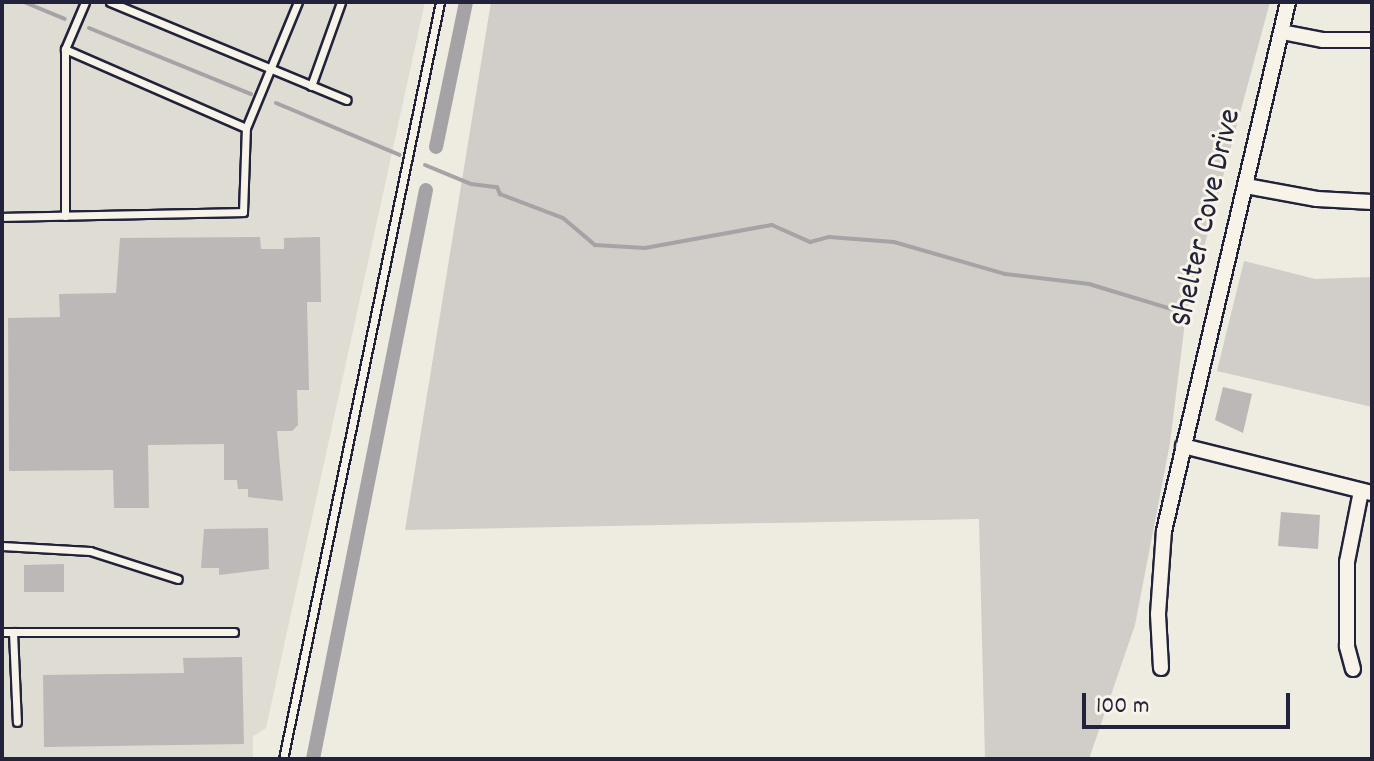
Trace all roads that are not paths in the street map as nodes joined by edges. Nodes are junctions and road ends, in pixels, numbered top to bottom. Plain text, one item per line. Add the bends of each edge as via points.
1 (85, 2) edge
2 (110, 2) edge
3 (298, 2) edge
4 (341, 2) edge
5 (440, 2) edge
6 (1288, 2) edge
7 (1282, 32) junction
8 (1372, 40) edge
9 (65, 49) junction
10 (270, 69) junction
11 (311, 86) junction
12 (347, 100) dead end
13 (246, 128) junction
14 (1246, 186) junction
15 (1372, 202) edge
16 (65, 216) junction
17 (2, 217) edge
18 (1183, 446) junction
19 (1366, 492) edge
20 (2, 546) edge
21 (178, 579) dead end
22 (2, 632) edge
23 (13, 632) junction
24 (234, 632) dead end
25 (1161, 668) dead end
26 (1353, 669) dead end
27 (17, 722) dead end
28 (283, 759) edge

1 - 9 lane
2 - 10 lane
3 - 10 lane
4 - 11 lane
5 - 28 lane
6 - 7 street, Shelter Cove Drive
7 - 8 street via 1323,40
7 - 14 street, Shelter Cove Drive
9 - 13 lane
9 - 16 lane
10 - 11 lane
10 - 13 lane
11 - 12 lane
13 - 16 lane via 243,212
14 - 15 street
14 - 18 street, Shelter Cove Drive
16 - 17 lane
18 - 19 street
18 - 25 street, Shelter Cove Drive via 1161,562
19 - 26 street via 1347,562 1347,646
20 - 21 lane via 90,551
22 - 23 lane
23 - 24 lane
23 - 27 lane

